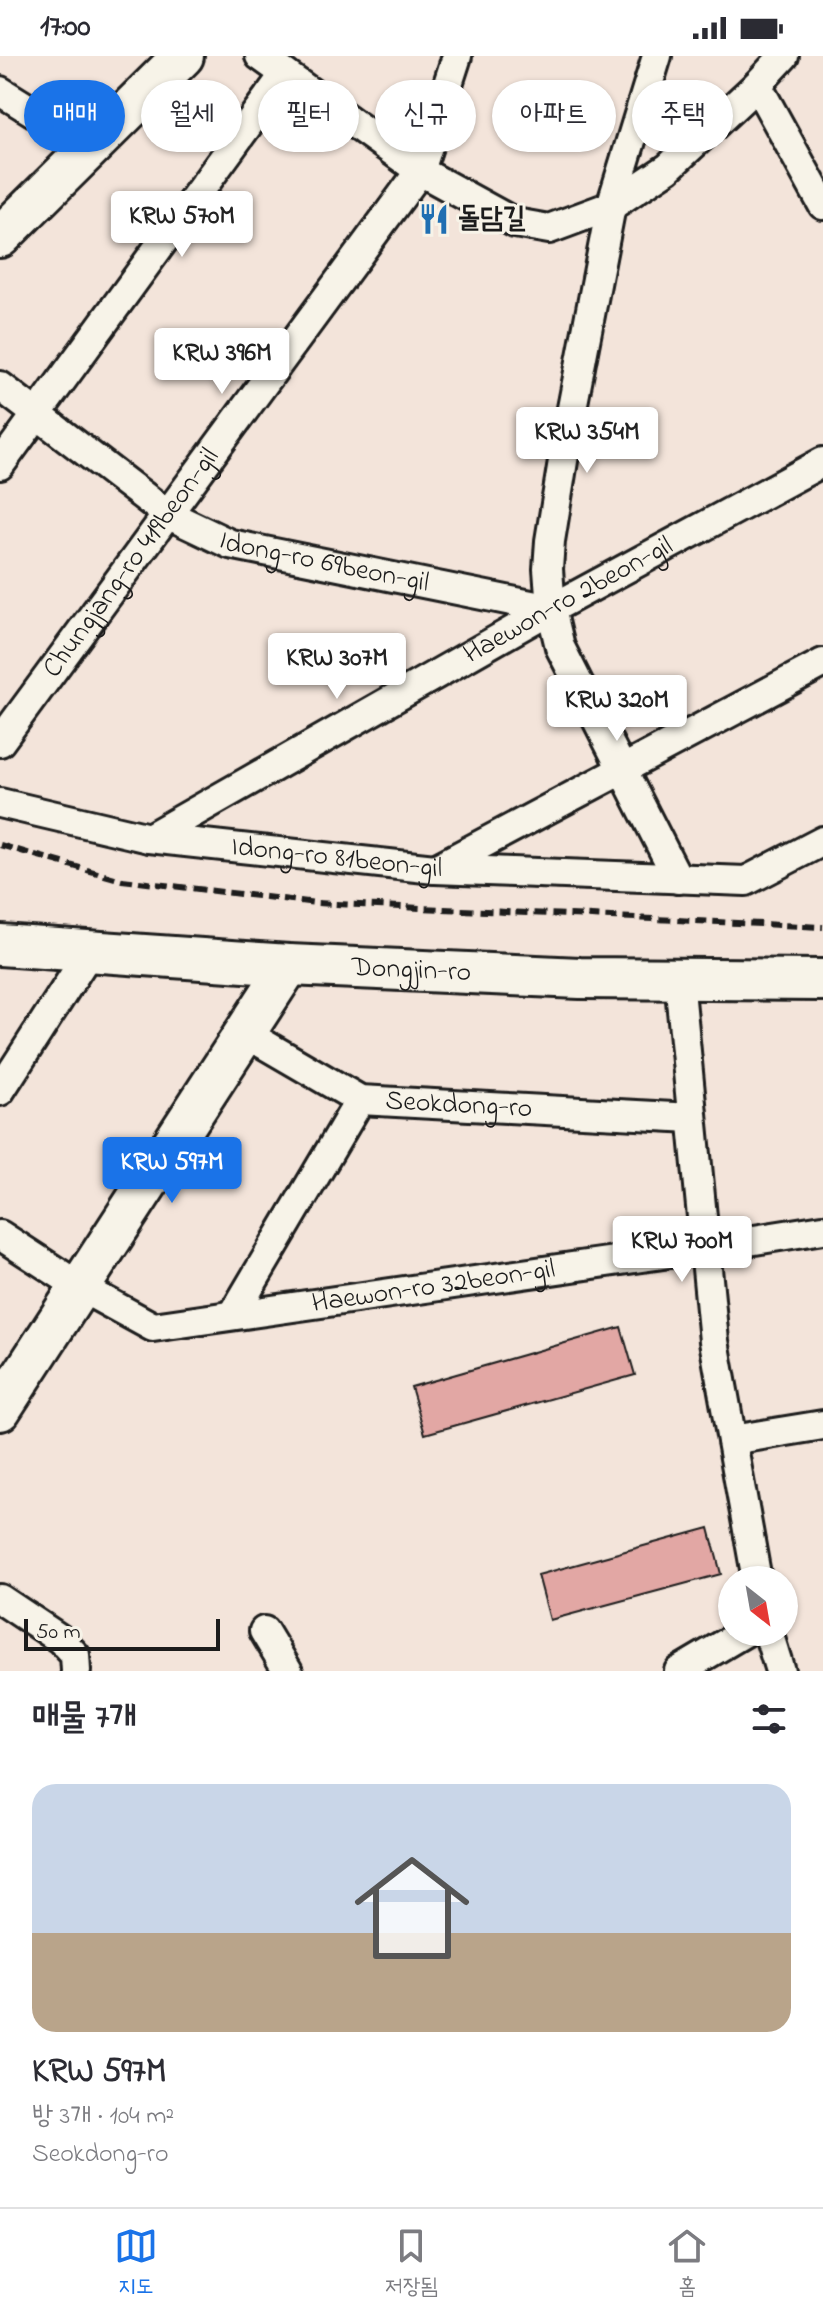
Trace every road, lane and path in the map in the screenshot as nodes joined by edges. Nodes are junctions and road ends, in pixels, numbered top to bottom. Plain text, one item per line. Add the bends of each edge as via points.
1 (183, 56) edge
2 (260, 56) edge
3 (457, 56) edge
4 (657, 56) edge
5 (784, 56) edge
6 (285, 74) junction
7 (757, 85) junction
8 (0, 91) edge
9 (24, 106) edge
10 (125, 113) edge
11 (85, 152) edge
12 (420, 171) junction
13 (823, 205) edge
14 (611, 206) junction
15 (0, 237) edge
16 (0, 386) edge
17 (38, 413) junction
18 (823, 462) edge
19 (0, 465) edge
20 (167, 514) junction
21 (551, 609) junction
22 (823, 663) edge
23 (0, 742) edge
24 (622, 769) junction
25 (0, 803) edge
26 (149, 838) junction
27 (823, 841) edge
28 (435, 869) junction
29 (678, 879) junction
30 (0, 945) edge
31 (90, 951) junction
32 (289, 965) junction
33 (679, 979) junction
34 (823, 980) edge
35 (245, 1033) junction
36 (1, 1087) edge
37 (360, 1100) junction
38 (692, 1118) junction
39 (823, 1229) edge
40 (0, 1235) edge
41 (705, 1248) junction
42 (80, 1287) junction
43 (233, 1315) junction
44 (0, 1410) edge
45 (823, 1425) edge
46 (732, 1440) junction
47 (754, 1566) edge
48 (0, 1599) edge
49 (264, 1631) dead end
50 (721, 1646) edge
51 (772, 1646) edge
52 (76, 1671) edge
53 (288, 1671) edge
54 (679, 1671) edge
55 (780, 1671) edge

1 - 10 main road
2 - 6 street
3 - 12 street, Chungjang-ro 419beon-gil
4 - 14 street
5 - 7 street
6 - 12 street
6 - 17 street
7 - 13 street
7 - 14 street via 668,168
8 - 9 street
11 - 15 main road
12 - 14 street via 515,223 549,229
12 - 20 street, Chungjang-ro 419beon-gil
14 - 21 street via 550,541
16 - 17 street, Idong-ro 69beon-gil
17 - 19 street
17 - 20 street, Idong-ro 69beon-gil
18 - 21 street, Haewon-ro 2beon-gil
20 - 21 street, Idong-ro 69beon-gil via 230,544
20 - 23 street, Chungjang-ro 419beon-gil
21 - 24 street via 560,647
21 - 26 street, Haewon-ro 2beon-gil
22 - 24 street
24 - 28 street
24 - 29 street
25 - 26 street, Idong-ro 81beon-gil
26 - 28 street, Idong-ro 81beon-gil
27 - 29 street, Idong-ro 81beon-gil via 746,881
28 - 29 street, Idong-ro 81beon-gil
30 - 31 main road, Dongjin-ro
31 - 32 main road, Dongjin-ro
31 - 36 street
32 - 33 main road, Dongjin-ro
32 - 35 main road
33 - 34 main road, Dongjin-ro
33 - 38 street
35 - 37 street, Seokdong-ro
35 - 42 main road
37 - 38 street, Seokdong-ro
37 - 43 street
38 - 41 street
39 - 41 street, Haewon-ro 32beon-gil
40 - 42 street, Haewon-ro 32beon-gil
41 - 43 street, Haewon-ro 32beon-gil
41 - 46 street via 714,1341
42 - 43 street, Haewon-ro 32beon-gil via 153,1327
42 - 44 main road
45 - 46 street
46 - 47 street
48 - 52 street via 60,1639 75,1655
49 - 53 street
50 - 54 street
51 - 55 street

